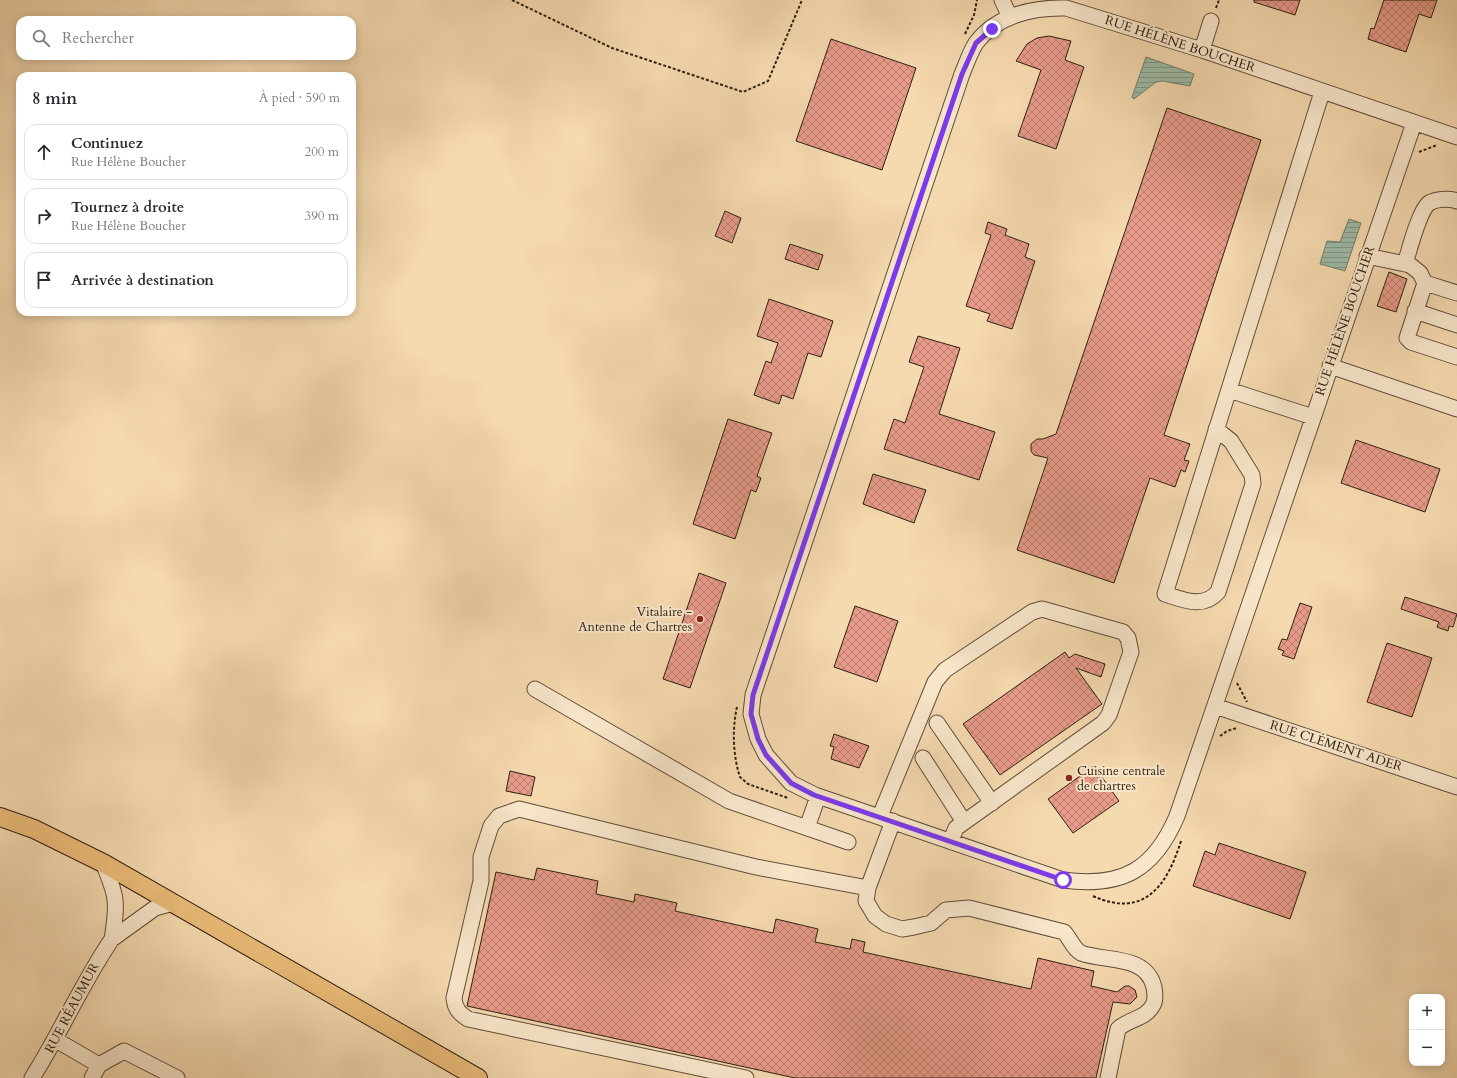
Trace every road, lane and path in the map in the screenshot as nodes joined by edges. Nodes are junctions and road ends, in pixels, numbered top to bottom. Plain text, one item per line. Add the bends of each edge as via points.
1 (512, 0) edge
2 (802, 0) edge
3 (977, 0) edge
4 (1002, 0) edge
5 (1010, 17) junction
6 (1211, 21) dead end
7 (963, 41) dead end
8 (1202, 50) junction
9 (1322, 92) junction
10 (1414, 123) junction
11 (1457, 137) edge
12 (1457, 201) edge
13 (1367, 256) junction
14 (1405, 264) junction
15 (1425, 283) junction
16 (1457, 293) edge
17 (1415, 310) junction
18 (1457, 324) edge
19 (1457, 357) edge
20 (1330, 366) junction
21 (1229, 390) junction
22 (1457, 409) edge
23 (1313, 417) junction
24 (1216, 429) junction
25 (535, 689) dead end
26 (738, 703) dead end
27 (1215, 706) junction
28 (937, 724) dead end
29 (1241, 728) dead end
30 (1216, 740) dead end
31 (923, 758) dead end
32 (1457, 787) edge
33 (818, 796) junction
34 (788, 798) dead end
35 (992, 803) junction
36 (0, 817) edge
37 (886, 818) junction
38 (964, 822) junction
39 (807, 828) junction
40 (950, 840) junction
41 (1182, 840) dead end
42 (848, 842) dead end
43 (103, 862) junction
44 (868, 888) junction
45 (1089, 895) dead end
46 (173, 903) junction
47 (112, 939) junction
48 (56, 1040) junction
49 (95, 1071) edge
50 (32, 1078) edge
51 (177, 1078) edge
52 (478, 1078) edge
53 (746, 1078) edge
54 (1108, 1078) edge

1 - 2 path via 612,48 743,92 768,81
3 - 7 path via 974,15 967,26
4 - 5 street
5 - 8 street, RUE HÉLÈNE BOUCHER via 1029,10 1066,8
5 - 33 street, RUE HÉLÈNE BOUCHER via 976,43 962,74 753,695 751,714 758,739 766,755 791,783
6 - 8 street
8 - 9 street, RUE HÉLÈNE BOUCHER
9 - 10 street, RUE HÉLÈNE BOUCHER
9 - 21 street
10 - 11 street
10 - 13 street, RUE HÉLÈNE BOUCHER
12 - 14 street via 1439,200 1429,203 1423,211
13 - 14 street
13 - 20 street, RUE HÉLÈNE BOUCHER
14 - 15 street via 1420,273
15 - 16 street
15 - 17 street
17 - 18 street
17 - 19 street via 1407,338 1411,342
20 - 22 street
20 - 23 street, RUE HÉLÈNE BOUCHER
21 - 23 street
21 - 24 street
23 - 27 street, RUE HÉLÈNE BOUCHER
24 - 24 street via 1165,594 1191,603 1204,602 1218,592 1253,484 1252,475 1231,441
25 - 39 street via 729,801
26 - 34 path via 734,736 740,777 748,784
27 - 32 street, RUE CLÉMENT ADER
27 - 40 street, RUE HÉLÈNE BOUCHER via 1168,838 1153,856 1126,875 1087,883 1063,880
28 - 35 street
29 - 30 path via 1227,731
31 - 38 street
33 - 37 street, RUE HÉLÈNE BOUCHER
33 - 39 street
35 - 37 street via 1103,723 1109,715 1131,652 1128,638 1123,632 1042,609 1032,612 945,670 935,682
35 - 38 street
36 - 43 main road via 34,829
37 - 40 street, RUE HÉLÈNE BOUCHER
37 - 44 street
38 - 40 street via 956,828
39 - 42 street
41 - 45 path via 1172,867 1150,895 1137,903 1112,903
43 - 46 main road
43 - 47 street, RUE RÉAUMUR via 115,892 116,913
44 - 53 street via 756,867 520,809 499,816 491,826 481,857 481,881 454,998 455,1008 459,1013 468,1019
44 - 54 street via 866,900 875,916 886,924 902,929 931,923 946,910 969,908 1064,932 1075,949 1081,952 1113,958 1142,968 1153,984 1153,1005 1142,1016 1123,1024 1118,1029
46 - 47 street, RUE RÉAUMUR via 155,908
46 - 52 main road
47 - 48 street, RUE RÉAUMUR via 98,960
48 - 49 street
48 - 50 street, RUE RÉAUMUR
49 - 51 street via 124,1051

